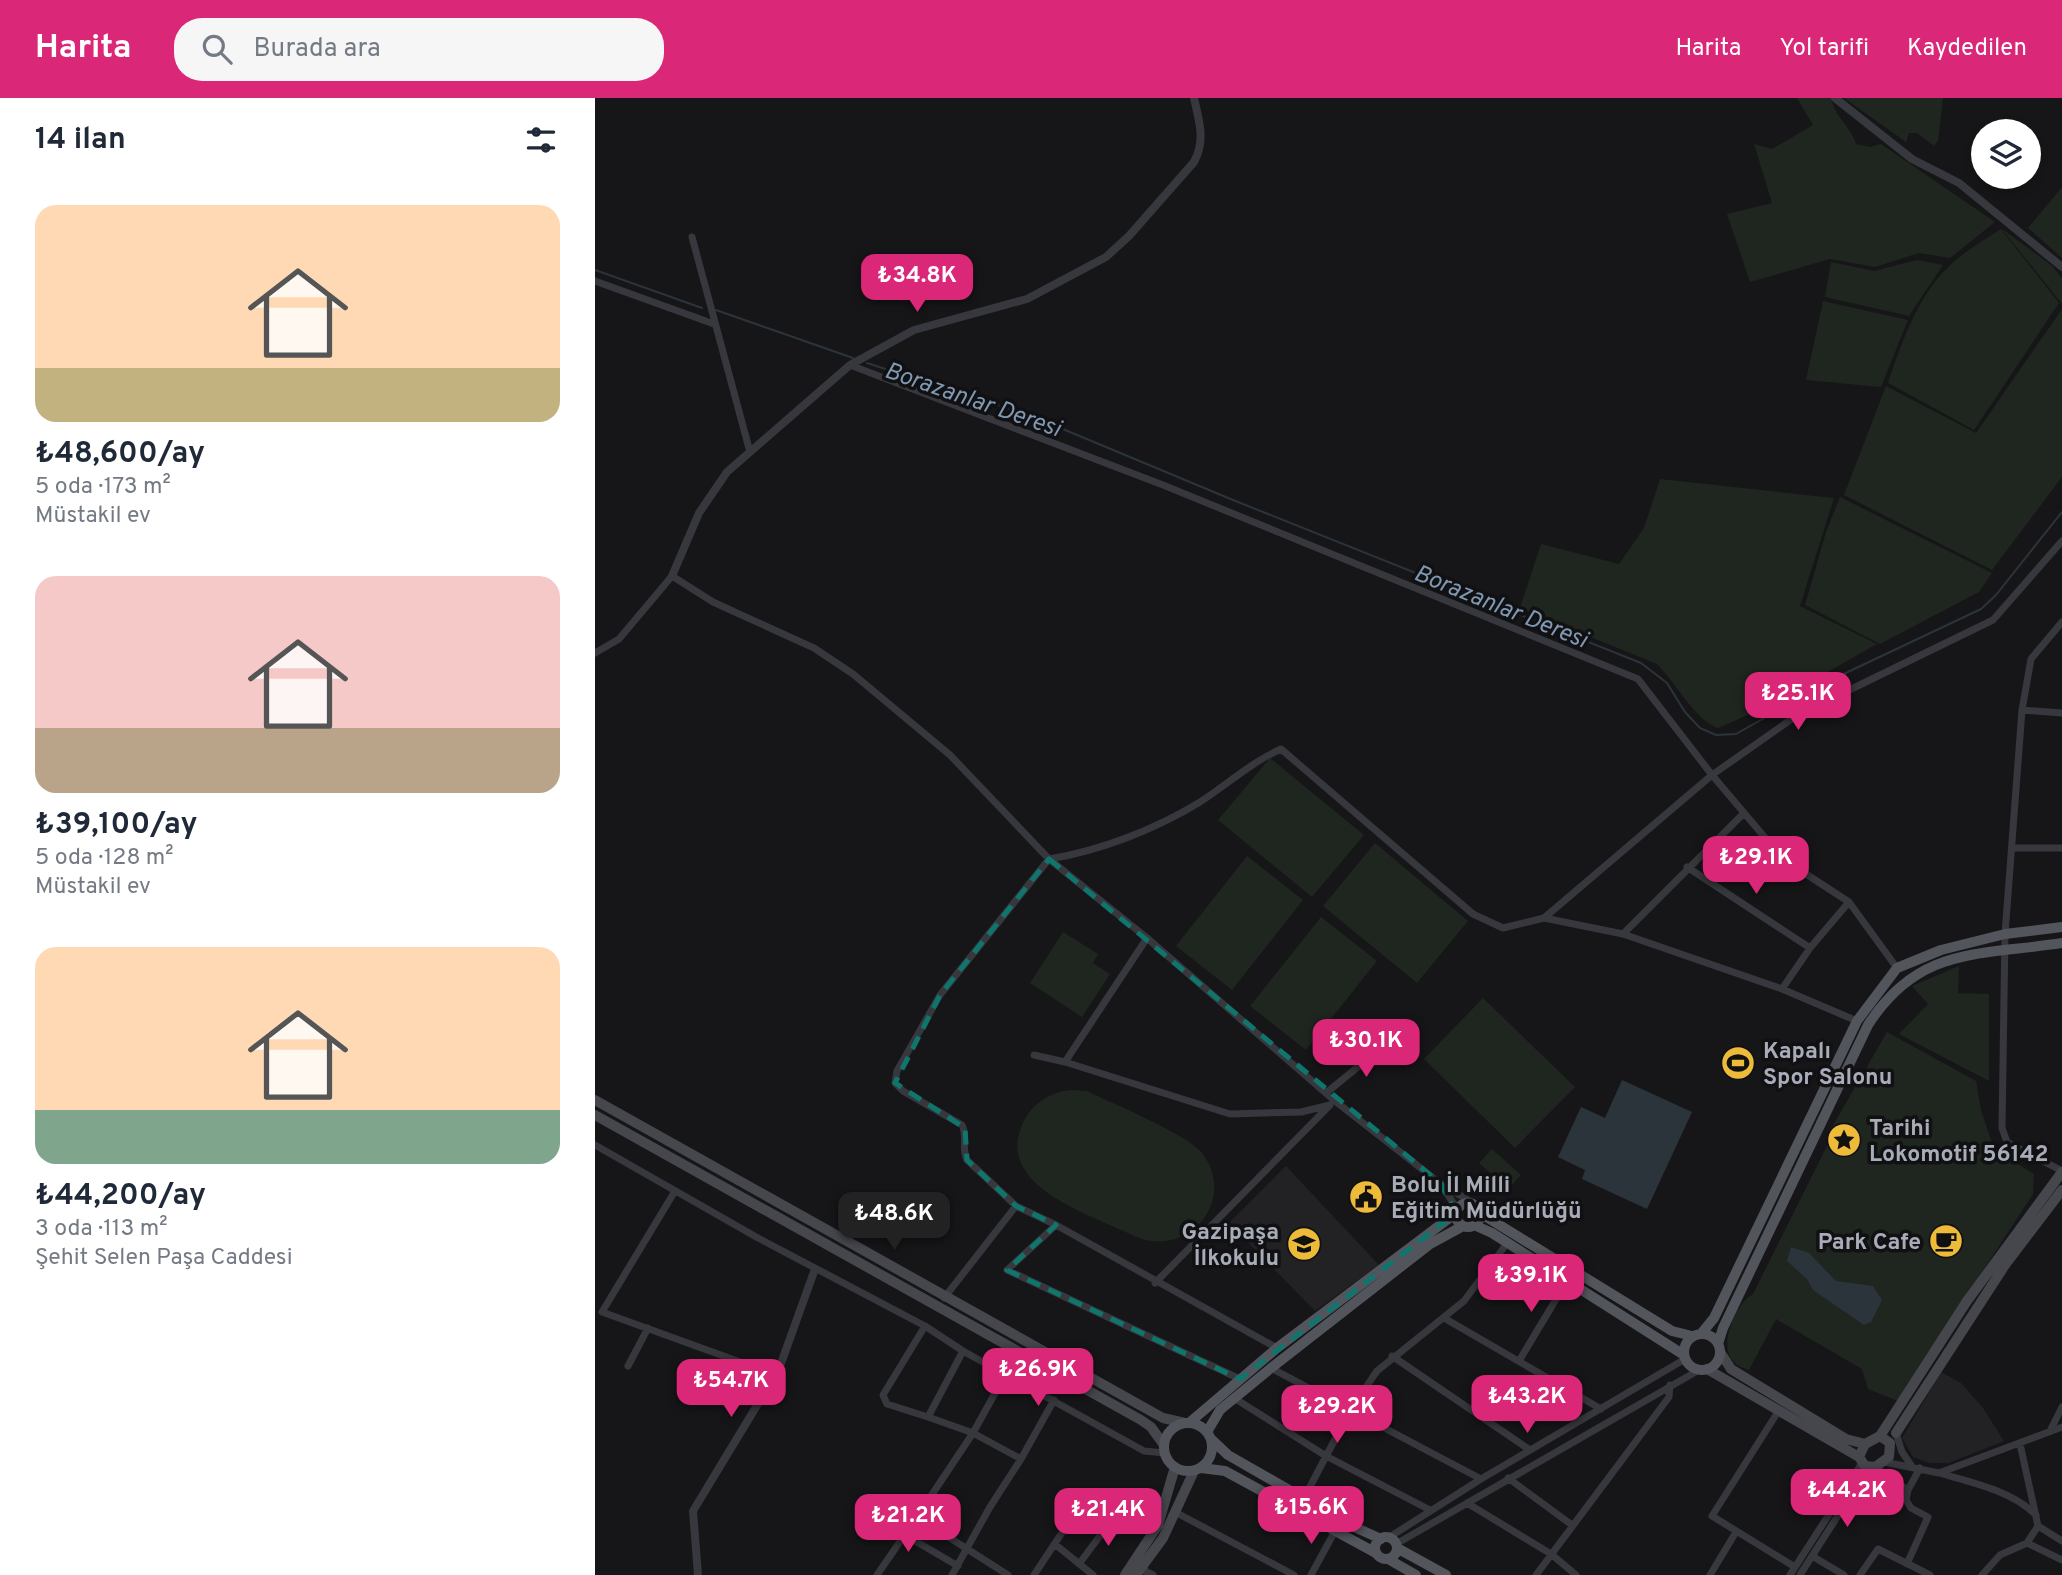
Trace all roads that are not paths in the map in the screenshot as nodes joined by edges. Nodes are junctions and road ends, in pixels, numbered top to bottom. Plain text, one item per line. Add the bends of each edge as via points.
1 (1195, 98) edge
2 (1835, 98) edge
3 (692, 237) dead end
4 (2062, 267) edge
5 (595, 281) edge
6 (714, 324) junction
7 (850, 365) junction
8 (750, 452) junction
9 (2062, 541) edge
10 (672, 576) junction
11 (2062, 622) edge
12 (595, 653) edge
13 (2022, 710) junction
14 (2062, 712) edge
15 (1712, 775) junction
16 (1743, 814) junction
17 (2012, 848) junction
18 (2062, 848) edge
19 (1049, 859) junction
20 (1687, 867) junction
21 (1849, 902) junction
22 (1544, 918) junction
23 (2062, 927) edge
24 (1623, 934) junction
25 (2005, 934) junction
26 (1147, 938) junction
27 (2062, 943) edge
28 (1810, 948) junction
29 (2006, 951) junction
30 (1897, 968) junction
31 (1782, 989) junction
32 (1857, 1021) junction
33 (1386, 1044) dead end
34 (1034, 1055) dead end
35 (1065, 1062) junction
36 (1326, 1093) junction
37 (595, 1100) edge
38 (1333, 1103) junction
39 (595, 1115) edge
40 (595, 1145) edge
41 (2062, 1171) edge
42 (1441, 1184) junction
43 (2062, 1189) edge
44 (675, 1191) junction
45 (1473, 1203) junction
46 (1016, 1206) junction
47 (1456, 1211) junction
48 (1481, 1213) junction
49 (1056, 1225) junction
50 (1469, 1226) junction
51 (1508, 1242) junction
52 (815, 1269) junction
53 (1567, 1281) junction
54 (1155, 1283) junction
55 (944, 1298) junction
56 (1444, 1318) junction
57 (925, 1326) junction
58 (648, 1328) junction
59 (1697, 1335) junction
60 (1277, 1348) junction
61 (1719, 1348) junction
62 (963, 1351) junction
63 (1392, 1356) junction
64 (1685, 1357) junction
65 (1519, 1361) junction
66 (628, 1366) dead end
67 (1271, 1367) junction
68 (1703, 1369) junction
69 (1005, 1375) junction
70 (1240, 1379) junction
71 (771, 1382) junction
72 (1670, 1385) junction
73 (1234, 1398) junction
74 (1054, 1400) junction
75 (2062, 1407) edge
76 (1351, 1409) junction
77 (1601, 1409) junction
78 (1779, 1410) junction
79 (928, 1417) junction
80 (1187, 1423) junction
81 (2062, 1427) edge
82 (2051, 1429) junction
83 (973, 1433) junction
84 (1209, 1436) junction
85 (1881, 1436) junction
86 (1892, 1442) junction
87 (1865, 1444) junction
88 (2020, 1444) junction
89 (1165, 1449) junction
90 (1530, 1450) junction
91 (1326, 1456) junction
92 (1021, 1460) junction
93 (1870, 1463) junction
94 (1903, 1463) junction
95 (1175, 1467) junction
96 (1916, 1467) junction
97 (1198, 1469) junction
98 (1940, 1473) junction
99 (1508, 1478) junction
100 (1481, 1479) junction
101 (1908, 1490) junction
102 (1304, 1498) junction
103 (1467, 1503) junction
104 (1430, 1510) junction
105 (1175, 1512) junction
106 (2036, 1516) junction
107 (917, 1517) junction
108 (1114, 1517) junction
109 (1158, 1525) junction
110 (1572, 1525) junction
111 (2038, 1526) junction
112 (1335, 1531) junction
113 (1736, 1532) junction
114 (905, 1535) junction
115 (2062, 1541) edge
116 (1390, 1542) junction
117 (2027, 1543) junction
118 (1056, 1545) junction
119 (966, 1551) junction
120 (1376, 1553) junction
121 (1551, 1555) junction
122 (1812, 1556) junction
123 (1388, 1559) junction
124 (2062, 1560) edge
125 (1079, 1564) junction
126 (1907, 1564) junction
127 (958, 1566) junction
128 (1795, 1567) junction
129 (1139, 1572) edge
130 (698, 1575) edge
131 (877, 1575) edge
132 (952, 1575) edge
133 (1007, 1575) edge
134 (1034, 1575) edge
135 (1093, 1575) edge
136 (1125, 1575) edge
137 (1153, 1575) edge
138 (1294, 1575) edge
139 (1311, 1575) edge
140 (1416, 1575) edge
141 (1445, 1575) edge
142 (1536, 1575) edge
143 (1576, 1575) edge
144 (1710, 1575) edge
145 (1790, 1575) edge
146 (1800, 1575) edge
147 (1844, 1575) edge
148 (1860, 1575) edge
149 (1930, 1575) edge
150 (1982, 1575) edge

1 - 7 street via 1202,134 1197,156 1155,208 1106,257 1027,299 914,330
2 - 4 street via 1912,159 1959,183
3 - 6 street
5 - 6 street
6 - 8 street
7 - 8 street
7 - 15 street via 1163,485 1638,679
8 - 10 street via 711,492
9 - 15 street via 1993,620 1796,716
10 - 12 street via 619,639
10 - 19 street via 713,602 814,648 853,674 950,755
11 - 13 street via 2031,659
13 - 14 street
13 - 17 street
15 - 16 street
15 - 22 street
16 - 20 street
16 - 21 street via 1783,859
17 - 18 street
17 - 25 street
19 - 22 street via 1079,855 1153,825 1199,802 1253,762 1281,749 1473,914 1503,928
19 - 26 street
19 - 46 street via 940,995 894,1078 903,1091 962,1125 967,1160
20 - 24 street
20 - 28 street
21 - 28 street
21 - 30 street
22 - 24 street
23 - 25 main road
24 - 31 street
25 - 29 street
25 - 30 main road via 1941,950
26 - 35 street
26 - 36 street
27 - 29 main road
28 - 31 street
29 - 41 street via 2003,1128 2007,1142
29 - 61 main road via 1949,959 1905,981 1886,997 1868,1025 1730,1312
30 - 32 main road
31 - 32 street
32 - 59 main road via 1714,1318
33 - 36 street
34 - 35 street
35 - 38 street via 1230,1114 1300,1112
36 - 38 street
37 - 55 main road
38 - 42 street
38 - 54 street
39 - 89 main road via 1141,1420
40 - 44 street
41 - 85 main road via 1968,1301
42 - 45 street
42 - 47 street
43 - 86 main road via 2005,1265
44 - 52 street
44 - 58 street via 602,1311
45 - 47 main road
45 - 48 main road
46 - 49 street
46 - 55 street
47 - 50 main road
47 - 60 main road
48 - 50 main road
48 - 59 main road via 1672,1331
49 - 54 street
49 - 70 street via 1007,1270
50 - 51 main road
50 - 67 main road via 1430,1244
51 - 53 main road
51 - 56 street via 1464,1301
52 - 57 street
52 - 71 street
53 - 64 main road
53 - 65 street
54 - 60 street
55 - 80 main road via 1163,1418
56 - 63 street
56 - 65 street
57 - 62 street
57 - 79 street via 883,1395 887,1404
58 - 66 street
58 - 71 street via 754,1367
59 - 61 main road via 1709,1335
59 - 64 main road via 1686,1342
60 - 70 main road
61 - 68 main road via 1715,1364
61 - 87 main road via 1731,1369 1846,1439
62 - 69 street
62 - 79 street
63 - 76 street
63 - 90 street
64 - 68 main road
64 - 77 street
65 - 77 street
67 - 73 main road
67 - 76 street
68 - 72 street
68 - 78 main road
69 - 74 street
69 - 83 street
70 - 80 main road
71 - 130 street via 693,1511
72 - 99 street
72 - 110 street via 1669,1397
73 - 84 main road via 1214,1419
73 - 91 street
74 - 89 street via 1144,1451
74 - 92 street
75 - 82 street
76 - 91 street
76 - 100 street
77 - 90 street
78 - 93 main road
78 - 113 street via 1712,1516
79 - 83 street
80 - 84 main road
80 - 89 main road via 1170,1431
81 - 82 street
82 - 88 street
83 - 92 street
83 - 107 street
84 - 97 main road via 1211,1456
84 - 102 main road via 1228,1455
85 - 86 main road
85 - 87 main road
86 - 93 main road
86 - 94 street
86 - 96 street
87 - 93 main road
88 - 98 street
88 - 106 street
89 - 95 main road
90 - 100 street
91 - 102 street
91 - 104 street
92 - 119 street
93 - 94 street
93 - 101 street
93 - 122 street
93 - 128 street
94 - 96 street
95 - 97 main road
95 - 109 main road
96 - 98 street
96 - 101 street
97 - 105 main road
97 - 112 main road via 1225,1471
98 - 106 street via 2026,1505
99 - 103 street
99 - 110 street
100 - 104 street
101 - 126 street via 1906,1500 1911,1508 1928,1517
102 - 116 main road
103 - 116 street
103 - 121 street
104 - 116 street
105 - 129 main road
105 - 138 street
106 - 111 street
107 - 114 street
107 - 119 street
108 - 109 street
108 - 118 street via 1087,1505 1079,1507
108 - 125 street
109 - 136 main road
110 - 121 street
111 - 115 street
111 - 117 street
112 - 120 main road
112 - 139 street
113 - 128 street
113 - 144 street
114 - 127 street
114 - 131 street
116 - 120 main road via 1375,1546
116 - 123 main road via 1394,1556
116 - 141 main road
117 - 124 street
117 - 150 street via 2000,1555
118 - 125 street
118 - 134 street
119 - 127 street
119 - 133 street
120 - 123 main road
121 - 142 street
121 - 143 street
122 - 146 street
122 - 147 street
123 - 140 main road
125 - 135 street
126 - 148 street via 1878,1549
126 - 149 street
127 - 132 street
128 - 145 street
129 - 137 street

